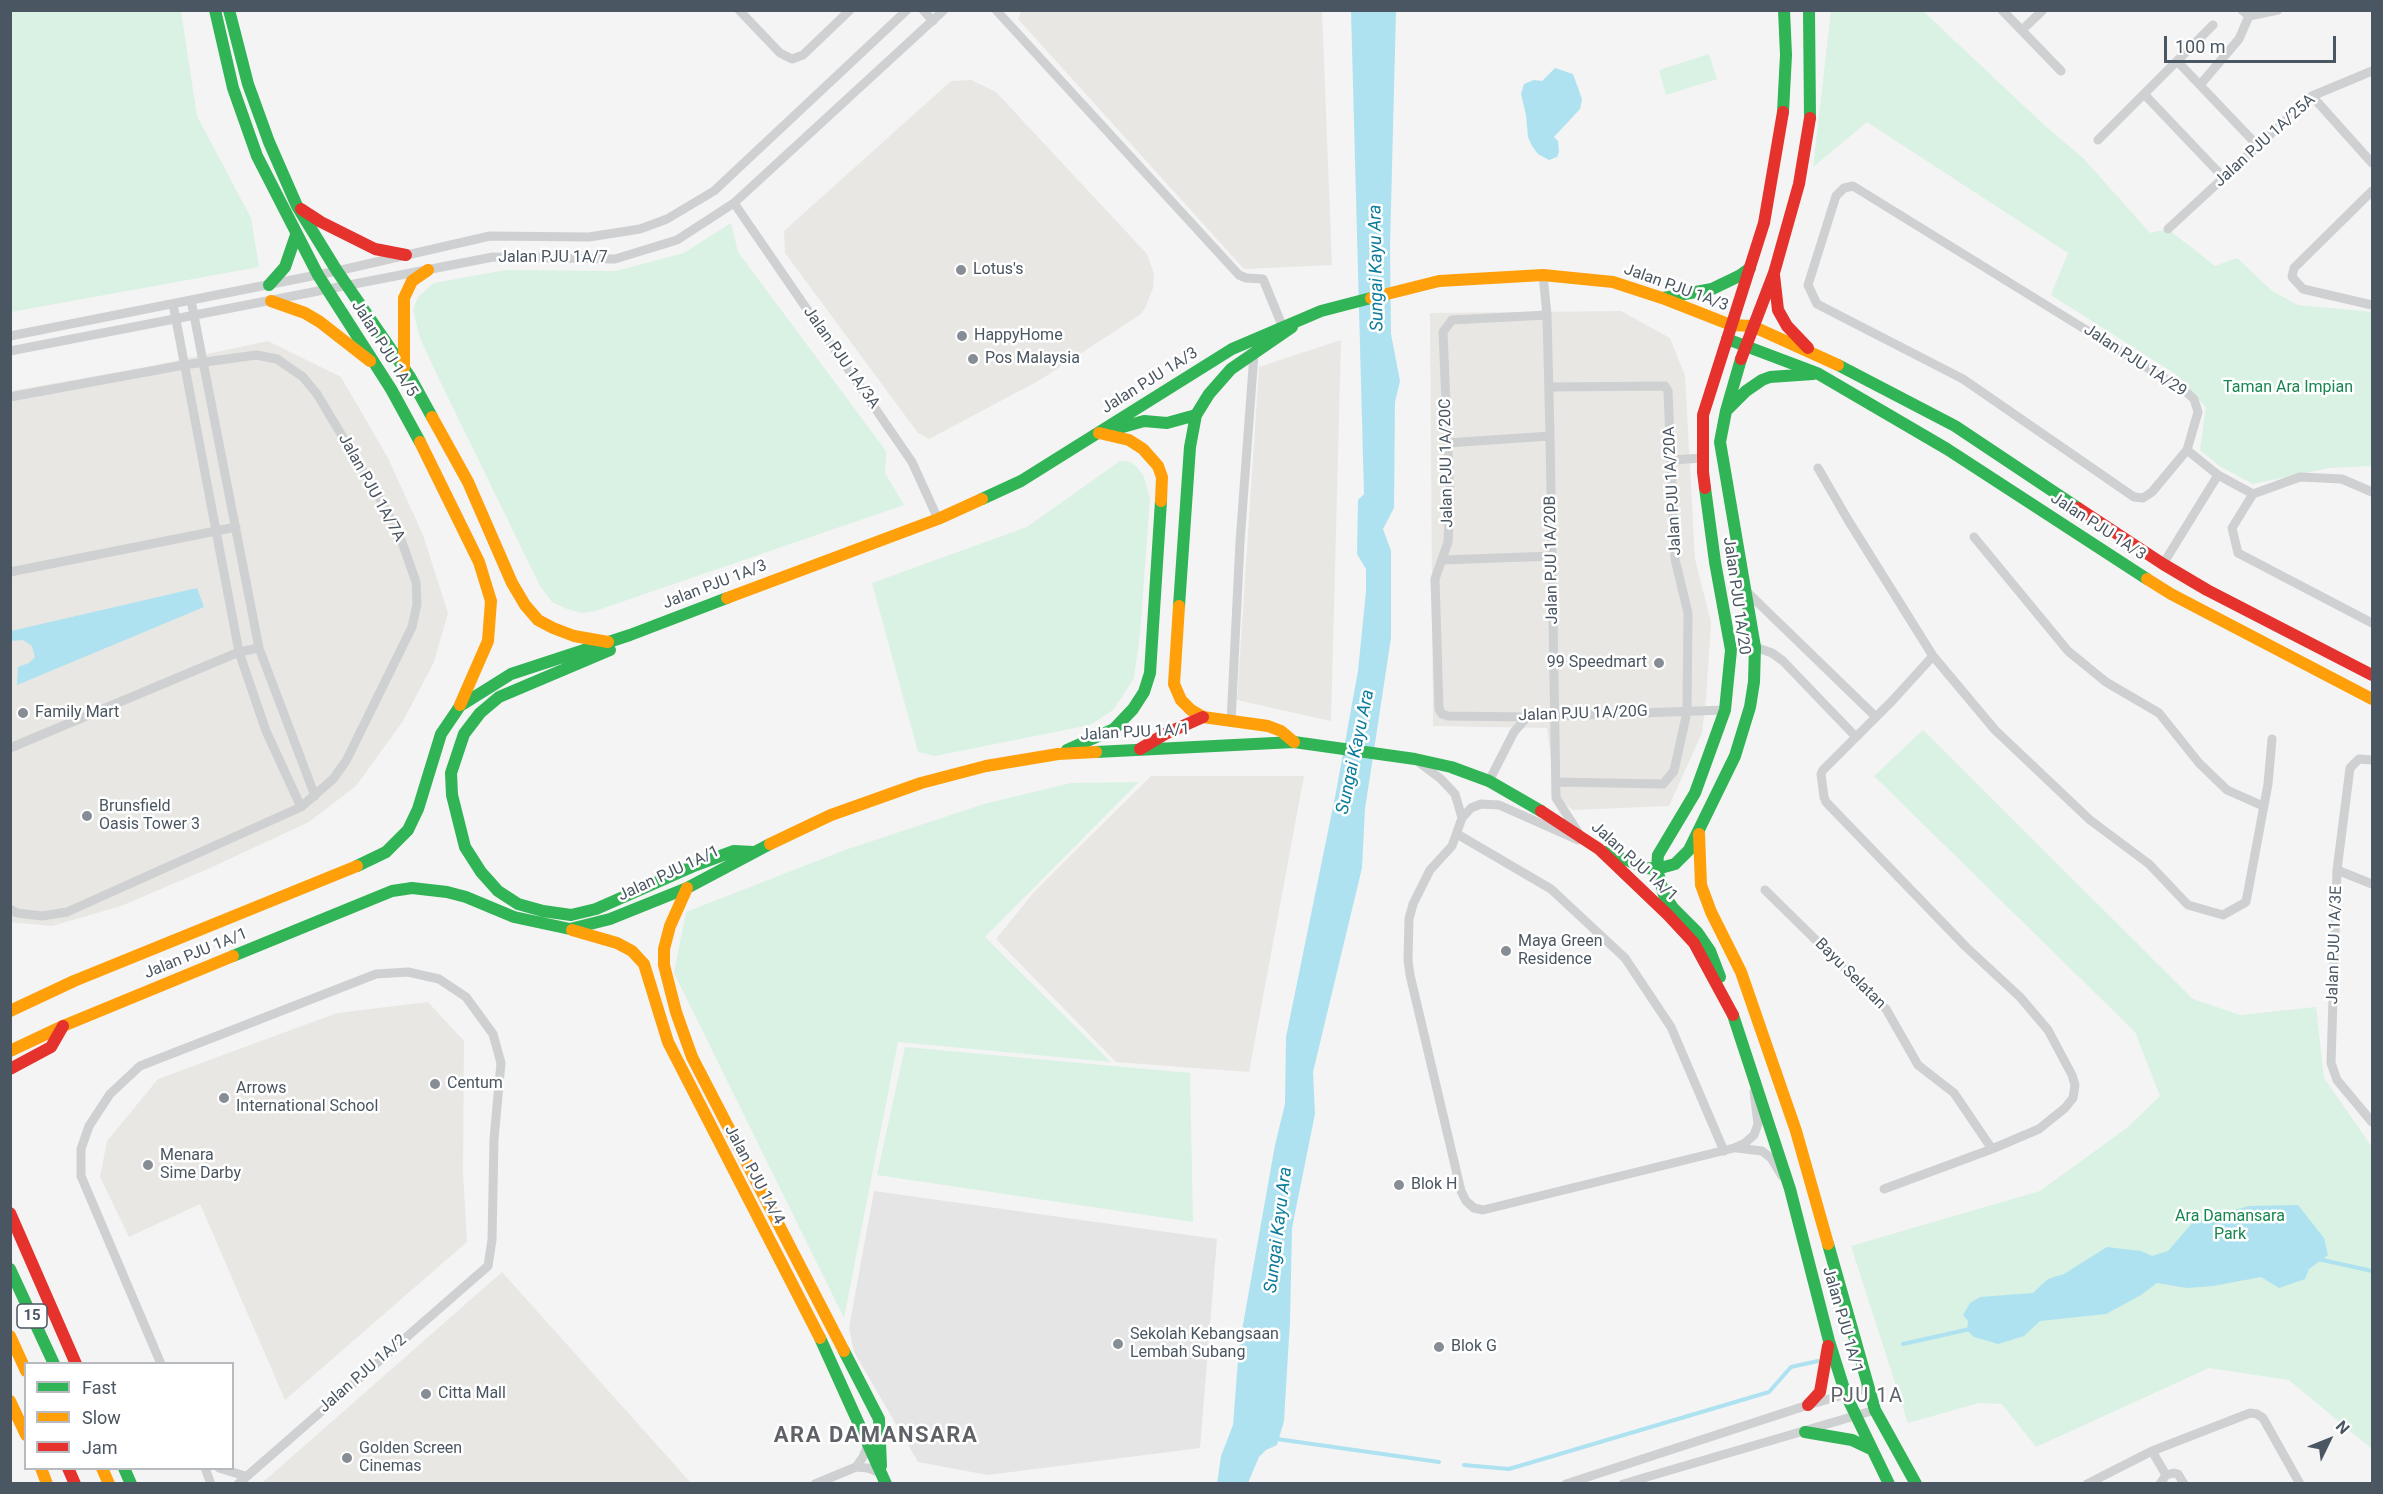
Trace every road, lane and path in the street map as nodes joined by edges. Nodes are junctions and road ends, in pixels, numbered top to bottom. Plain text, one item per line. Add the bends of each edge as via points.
1 (214, 10) edge
2 (229, 10) edge
3 (739, 10) edge
4 (850, 10) edge
5 (907, 10) edge
6 (923, 10) edge
7 (944, 10) edge
8 (996, 10) edge
9 (1784, 10) edge
10 (1809, 10) edge
11 (2002, 10) edge
12 (2043, 10) edge
13 (2278, 10) edge
14 (2245, 13) edge
15 (933, 21) junction
16 (2212, 25) dead end
17 (2022, 30) junction
18 (2176, 61) junction
19 (2061, 71) dead end
20 (2373, 71) edge
21 (2200, 85) junction
22 (2144, 94) junction
23 (2312, 96) junction
24 (2098, 140) dead end
25 (2257, 145) junction
26 (2373, 163) edge
27 (2223, 177) junction
28 (2373, 191) edge
29 (734, 203) junction
30 (297, 206) junction
31 (2168, 229) dead end
32 (296, 235) junction
33 (406, 255) junction
34 (1751, 267) junction
35 (428, 270) junction
36 (337, 271) junction
37 (1774, 273) junction
38 (1543, 274) junction
39 (318, 275) junction
40 (268, 285) junction
41 (346, 286) junction
42 (328, 289) junction
43 (1662, 298) junction
44 (191, 300) junction
45 (271, 301) junction
46 (173, 304) junction
47 (2373, 305) edge
48 (194, 315) junction
49 (1547, 315) junction
50 (176, 319) junction
51 (1731, 325) junction
52 (1752, 326) junction
53 (1284, 328) junction
54 (10, 336) edge
55 (1727, 339) junction
56 (1745, 346) junction
57 (10, 351) edge
58 (1810, 351) junction
59 (1254, 354) junction
60 (204, 363) junction
61 (184, 365) junction
62 (376, 366) junction
63 (404, 368) junction
64 (1818, 373) junction
65 (1549, 387) junction
66 (10, 398) edge
67 (1726, 411) junction
68 (1196, 415) junction
69 (1099, 433) junction
70 (1550, 436) junction
71 (1447, 443) junction
72 (2187, 450) junction
73 (1702, 458) junction
74 (1672, 460) junction
75 (1818, 468) dead end
76 (2218, 475) junction
77 (2373, 492) edge
78 (2253, 494) junction
79 (938, 519) junction
80 (236, 527) junction
81 (216, 531) junction
82 (1974, 537) dead end
83 (1553, 556) junction
84 (1443, 560) junction
85 (2163, 564) junction
86 (10, 572) edge
87 (1744, 590) junction
88 (2373, 623) edge
89 (630, 635) junction
90 (609, 642) junction
91 (1755, 647) junction
92 (259, 648) junction
93 (239, 652) junction
94 (1933, 656) junction
95 (2373, 675) edge
96 (2373, 699) edge
97 (460, 706) junction
98 (1725, 710) junction
99 (1687, 712) junction
100 (1442, 714) joint
101 (1554, 714) junction
102 (1203, 717) junction
103 (1527, 717) junction
104 (1876, 717) junction
105 (1231, 722) junction
106 (1856, 737) junction
107 (2272, 739) dead end
108 (1297, 743) junction
109 (10, 748) edge
110 (1138, 750) junction
111 (1058, 754) junction
112 (1415, 759) junction
113 (2373, 760) edge
114 (1489, 781) junction
115 (1556, 782) junction
116 (315, 796) junction
117 (2263, 806) junction
118 (301, 807) junction
119 (1462, 818) junction
120 (1699, 833) junction
121 (1457, 834) junction
122 (1583, 837) junction
123 (1599, 849) junction
124 (754, 852) junction
125 (1657, 869) junction
126 (2337, 870) junction
127 (2373, 884) edge
128 (687, 888) junction
129 (1765, 890) dead end
130 (10, 909) edge
131 (570, 929) junction
132 (10, 1004) edge
133 (26, 1004) junction
134 (10, 1011) edge
135 (676, 1012) junction
136 (1732, 1012) junction
137 (662, 1020) junction
138 (63, 1026) junction
139 (10, 1051) edge
140 (10, 1069) edge
141 (1752, 1074) junction
142 (2373, 1122) edge
143 (1734, 1148) junction
144 (1992, 1149) junction
145 (1724, 1151) junction
146 (1790, 1189) junction
147 (1884, 1189) dead end
148 (10, 1213) edge
149 (10, 1269) edge
150 (10, 1336) edge
151 (1829, 1341) junction
152 (53, 1362) edge
153 (75, 1362) edge
154 (160, 1362) edge
155 (24, 1367) edge
156 (1868, 1388) junction
157 (1846, 1395) junction
158 (10, 1401) edge
159 (1808, 1405) junction
160 (1875, 1410) junction
161 (1855, 1417) junction
162 (24, 1431) edge
163 (1805, 1432) junction
164 (868, 1445) junction
165 (1870, 1449) junction
166 (2152, 1451) junction
167 (856, 1467) junction
168 (41, 1470) edge
169 (69, 1470) edge
170 (103, 1470) edge
171 (125, 1470) edge
172 (226, 1470) edge
173 (245, 1476) junction
174 (884, 1478) edge
175 (2163, 1479) edge
176 (47, 1484) edge
177 (75, 1484) edge
178 (109, 1484) edge
179 (131, 1484) edge
180 (238, 1484) edge
181 (815, 1484) edge
182 (1566, 1484) edge
183 (1623, 1484) edge
184 (1889, 1484) edge
185 (1916, 1484) edge
186 (2087, 1484) edge
187 (2184, 1484) edge
188 (2300, 1484) edge

1 - 32 street, Jalan PJU 1A/5 via 233,88 257,156
2 - 30 street, Jalan PJU 1A/5 via 248,84
3 - 4 street via 780,53 792,59 803,55
5 - 33 street, Jalan PJU 1A/7 via 714,191 667,219 640,229 589,237 490,236
6 - 15 street
7 - 15 street, Jalan PJU 1A/7
8 - 53 street via 1239,275 1263,279
9 - 34 street, Jalan PJU 1A/20 via 1784,106 1764,223
10 - 37 street, Jalan PJU 1A/20 via 1810,117 1799,184
11 - 17 street
12 - 17 street
13 - 14 street
14 - 21 street via 2239,39
15 - 29 street, Jalan PJU 1A/7
16 - 18 street
17 - 19 street
18 - 21 street
18 - 22 street
20 - 23 street, Jalan PJU 1A/25A
21 - 25 street
22 - 24 street
22 - 27 street
23 - 25 street, Jalan PJU 1A/25A
23 - 26 street
25 - 27 street, Jalan PJU 1A/25A
27 - 31 street, Jalan PJU 1A/25A
28 - 47 street via 2294,268 2292,277 2303,289
29 - 35 street, Jalan PJU 1A/7 via 677,240 615,259 493,257
29 - 79 street, Jalan PJU 1A/3A via 912,462
30 - 33 street via 375,249
30 - 36 street, Jalan PJU 1A/5
32 - 39 street, Jalan PJU 1A/5
32 - 40 street via 285,267
33 - 36 street, Jalan PJU 1A/7
34 - 43 street via 1712,289
34 - 51 street, Jalan PJU 1A/20
35 - 41 street, Jalan PJU 1A/7
35 - 63 street via 412,281 404,298
36 - 39 street, Jalan PJU 1A/7
36 - 41 street, Jalan PJU 1A/5
37 - 52 street, Jalan PJU 1A/20
37 - 58 street via 1778,310
38 - 43 street, Jalan PJU 1A/3 via 1613,282
38 - 49 street, Jalan PJU 1A/20B
38 - 53 street, Jalan PJU 1A/3 via 1439,281 1322,311
39 - 40 street, Jalan PJU 1A/7
39 - 42 street, Jalan PJU 1A/5
40 - 44 street, Jalan PJU 1A/7
41 - 42 street, Jalan PJU 1A/7
41 - 63 street, Jalan PJU 1A/5
42 - 45 street, Jalan PJU 1A/7
42 - 62 street, Jalan PJU 1A/5
43 - 51 street, Jalan PJU 1A/3
44 - 46 street, Jalan PJU 1A/7
44 - 48 street
45 - 48 street, Jalan PJU 1A/7
45 - 62 street via 320,322
46 - 50 street
46 - 54 street, Jalan PJU 1A/7
48 - 50 street, Jalan PJU 1A/7
48 - 60 street
49 - 65 street, Jalan PJU 1A/20B
49 - 71 street, Jalan PJU 1A/20C via 1452,320 1443,332
50 - 57 street, Jalan PJU 1A/7
50 - 61 street
51 - 52 street, Jalan PJU 1A/3
51 - 55 street, Jalan PJU 1A/20
52 - 56 street, Jalan PJU 1A/20
52 - 58 street, Jalan PJU 1A/3
53 - 59 street
53 - 69 street, Jalan PJU 1A/3 via 1232,349
55 - 56 street, Jalan PJU 1A/3
55 - 73 street, Jalan PJU 1A/20 via 1703,415
56 - 64 street, Jalan PJU 1A/3
56 - 67 street, Jalan PJU 1A/20
58 - 85 street, Jalan PJU 1A/3 via 1955,426
59 - 68 street via 1220,381
59 - 105 street
60 - 61 street, Jalan PJU 1A/7A
60 - 80 street
60 - 116 street, Jalan PJU 1A/7A via 266,356 303,377 383,504 416,582 412,627 346,761
61 - 66 street, Jalan PJU 1A/7A
61 - 81 street
62 - 97 street, Jalan PJU 1A/5 via 435,470 487,584 491,601 488,641
63 - 90 street, Jalan PJU 1A/5 via 468,482 525,605 538,620 553,628
64 - 67 street via 1762,380
64 - 96 street, Jalan PJU 1A/3 via 1947,449 2172,594
65 - 70 street, Jalan PJU 1A/20B
65 - 74 street, Jalan PJU 1A/20A via 1665,386
67 - 87 street, Jalan PJU 1A/20 via 1720,442
68 - 69 street via 1180,421 1144,421
68 - 102 street via 1190,447 1174,684 1181,700
69 - 79 street, Jalan PJU 1A/3 via 1021,482
69 - 111 street via 1129,440 1143,449 1162,477 1150,673 1144,692 1114,729
70 - 71 street
70 - 83 street, Jalan PJU 1A/20B
71 - 84 street, Jalan PJU 1A/20C via 1450,498
72 - 72 street, Jalan PJU 1A/29 via 2152,492 2143,498 2134,497 1963,379 1817,304 1808,285 1836,196 1853,186 2185,391 2194,399 2198,412
72 - 76 street
73 - 74 street
73 - 98 street, Jalan PJU 1A/20 via 1731,650
74 - 99 street, Jalan PJU 1A/20A via 1675,559 1688,613
75 - 94 street
76 - 78 street
76 - 85 street
77 - 78 street via 2342,479 2300,477
78 - 88 street via 2232,528 2238,554
79 - 89 street, Jalan PJU 1A/3
80 - 81 street
80 - 92 street
81 - 86 street
81 - 93 street
82 - 117 street via 2068,651 2106,682 2159,713 2199,763 2228,790
83 - 84 street
83 - 101 street, Jalan PJU 1A/20B
84 - 100 street, Jalan PJU 1A/20C via 1436,579
85 - 95 street, Jalan PJU 1A/3
87 - 91 street, Jalan PJU 1A/20
87 - 104 street, Jalan PJU 1A/20
89 - 90 street, Jalan PJU 1A/3
89 - 124 street via 619,646 499,697 480,713 464,734 451,773 452,795 465,847 480,872 518,904 571,915 596,909 734,851
90 - 97 street, Jalan PJU 1A/1 via 511,674
91 - 106 street via 1783,662
91 - 120 street, Jalan PJU 1A/20 via 1750,707 1735,756
92 - 93 street
92 - 116 street
93 - 109 street
93 - 118 street via 267,731
94 - 104 street
94 - 117 street via 1995,730 2090,820 2149,864 2188,905 2223,915 2246,902
97 - 133 street, Jalan PJU 1A/1 via 441,734 408,830 386,852
98 - 99 street, Jalan PJU 1A/20G
98 - 125 street, Jalan PJU 1A/20 via 1695,793 1663,844
99 - 101 street, Jalan PJU 1A/20G
99 - 115 street, Jalan PJU 1A/20A via 1674,771 1663,784
100 - 103 street, Jalan PJU 1A/20G
101 - 103 street, Jalan PJU 1A/20G
101 - 115 street, Jalan PJU 1A/20B
102 - 105 street
102 - 110 street
103 - 114 street via 1514,732
104 - 106 street
105 - 108 street via 1268,726
106 - 144 street via 1821,774 1826,802 1966,947 2020,997 2048,1030 2072,1075 2073,1098 2065,1108 2039,1129
107 - 117 street
108 - 110 street, Jalan PJU 1A/1
108 - 112 street, Jalan PJU 1A/1
110 - 111 street, Jalan PJU 1A/1
111 - 124 street, Jalan PJU 1A/1 via 986,766 921,783 831,815
112 - 114 street, Jalan PJU 1A/1
112 - 119 street via 1455,794
113 - 126 street, Jalan PJU 1A/3E via 2359,759 2350,768
114 - 122 street, Jalan PJU 1A/1
115 - 122 street, Jalan PJU 1A/20B via 1556,798
116 - 118 street, Jalan PJU 1A/7A
118 - 130 street, Jalan PJU 1A/7A via 67,912 42,916 17,914
119 - 121 street
119 - 123 street via 1480,804 1498,805
120 - 125 street, Jalan PJU 1A/20 via 1675,864
120 - 156 street, Jalan PJU 1A/1 via 1701,885 1741,972 1796,1131
121 - 145 street via 1551,889 1625,958 1671,1027
121 - 145 street via 1447,853 1422,882 1413,904 1408,960 1466,1201 1483,1210
122 - 123 street, Jalan PJU 1A/1
123 - 125 street
123 - 136 street, Jalan PJU 1A/1 via 1694,943
124 - 128 street, Jalan PJU 1A/1
125 - 136 street via 1664,895 1710,951
126 - 127 street
126 - 142 street, Jalan PJU 1A/3E via 2331,1063 2337,1080
128 - 131 street, Jalan PJU 1A/1 via 610,919
128 - 135 street, Jalan PJU 1A/4 via 669,926 664,949
129 - 144 street, Bayu Selatan via 1886,1009 1918,1065 1954,1093
131 - 137 street, Jalan PJU 1A/4 via 617,943 639,957
131 - 138 street, Jalan PJU 1A/1 via 521,919 447,892 412,888 392,891
132 - 133 street
133 - 134 street, Jalan PJU 1A/1
135 - 137 street
135 - 174 street, Jalan PJU 1A/4 via 695,1063 875,1409
136 - 141 street, Jalan PJU 1A/1
137 - 164 street, Jalan PJU 1A/4 via 678,1063 820,1338
138 - 139 street, Jalan PJU 1A/1
138 - 140 street via 51,1047
141 - 143 street via 1758,1125 1754,1135
141 - 146 street, Jalan PJU 1A/1
143 - 145 street
143 - 146 street via 1762,1151 1771,1158
144 - 147 street
146 - 151 street, Jalan PJU 1A/1
148 - 153 street
149 - 152 street, 15
150 - 155 street, 15
151 - 157 street, Jalan PJU 1A/1
151 - 159 street via 1820,1392
154 - 173 street, Jalan PJU 1A/2 via 81,1176 81,1149 89,1126 110,1094 140,1065 376,974 408,972 438,979 466,997 493,1034 501,1064 488,1266
156 - 157 street
156 - 160 street, Jalan PJU 1A/1
157 - 159 street
157 - 161 street, Jalan PJU 1A/1
158 - 162 street
159 - 182 street
160 - 161 street
160 - 185 street, Jalan PJU 1A/1
161 - 163 street
161 - 165 street, Jalan PJU 1A/1
163 - 165 street via 1852,1440
163 - 183 street
164 - 167 street
164 - 174 street, Jalan PJU 1A/4
165 - 184 street, Jalan PJU 1A/1
166 - 175 street
166 - 186 street
166 - 188 street via 2250,1413 2257,1414 2273,1434
167 - 174 street via 868,1467
167 - 181 street
168 - 176 street
169 - 177 street
170 - 178 street
171 - 179 street
172 - 173 street
173 - 180 street, Jalan PJU 1A/2
175 - 187 street via 2178,1474

